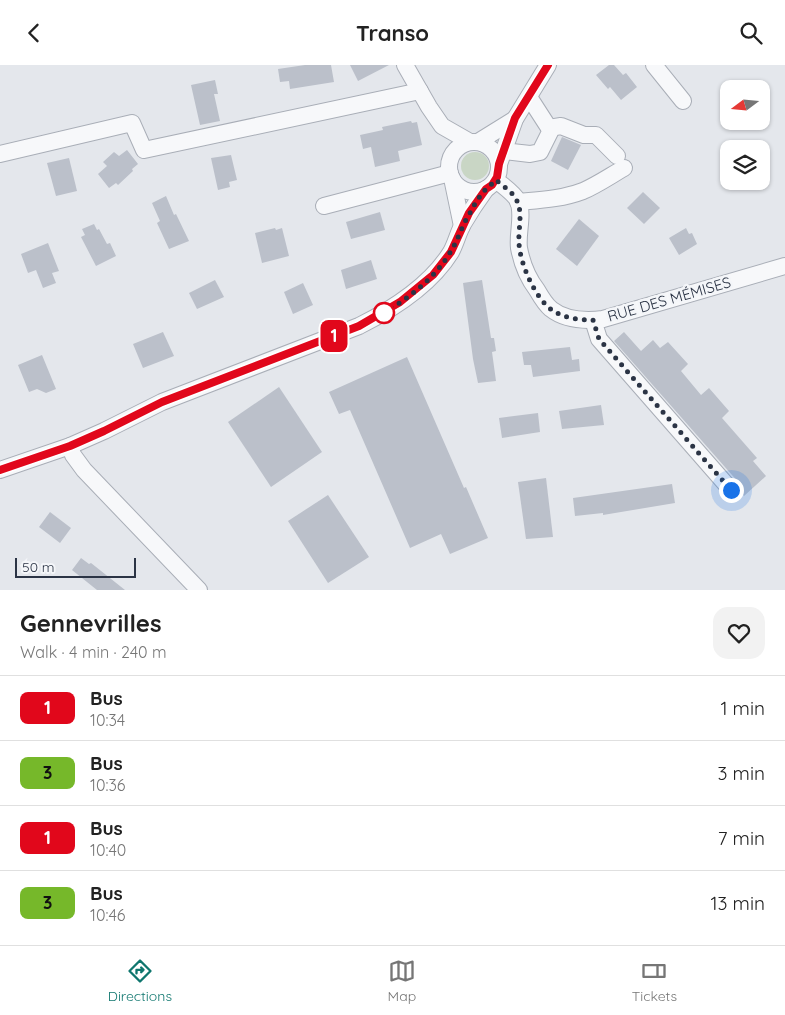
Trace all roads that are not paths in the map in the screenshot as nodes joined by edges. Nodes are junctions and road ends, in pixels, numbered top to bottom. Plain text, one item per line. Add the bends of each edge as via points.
1 (405, 65) edge
2 (548, 65) edge
3 (654, 65) edge
4 (420, 91) junction
5 (529, 97) junction
6 (683, 101) dead end
7 (515, 119) junction
8 (442, 126) junction
9 (549, 128) junction
10 (474, 142) junction
11 (0, 154) edge
12 (451, 171) junction
13 (496, 171) junction
14 (518, 202) junction
15 (324, 206) dead end
16 (462, 226) junction
17 (785, 266) edge
18 (593, 320) junction
19 (70, 446) junction
20 (0, 470) edge
21 (731, 490) dead end
22 (199, 590) edge

1 - 4 street
2 - 5 street
3 - 6 street
4 - 8 street
4 - 11 street via 144,150 132,123
5 - 7 street
5 - 9 street
7 - 10 street
7 - 13 street
8 - 10 street
8 - 12 street
9 - 13 street via 540,152
9 - 14 street via 561,126 584,135 596,135 620,162 592,187 573,195
10 - 12 street via 456,150
10 - 13 street via 492,149 496,155
12 - 13 street via 456,184 465,190 476,191
12 - 15 street
12 - 16 street
13 - 14 street
13 - 16 street
14 - 18 street, RUE DES MÉMISES via 519,248 529,279 550,309 568,317
16 - 19 street via 451,252 433,275 374,319 162,402
17 - 18 street, RUE DES MÉMISES
18 - 21 street via 599,339
19 - 20 street
19 - 22 street via 84,470

